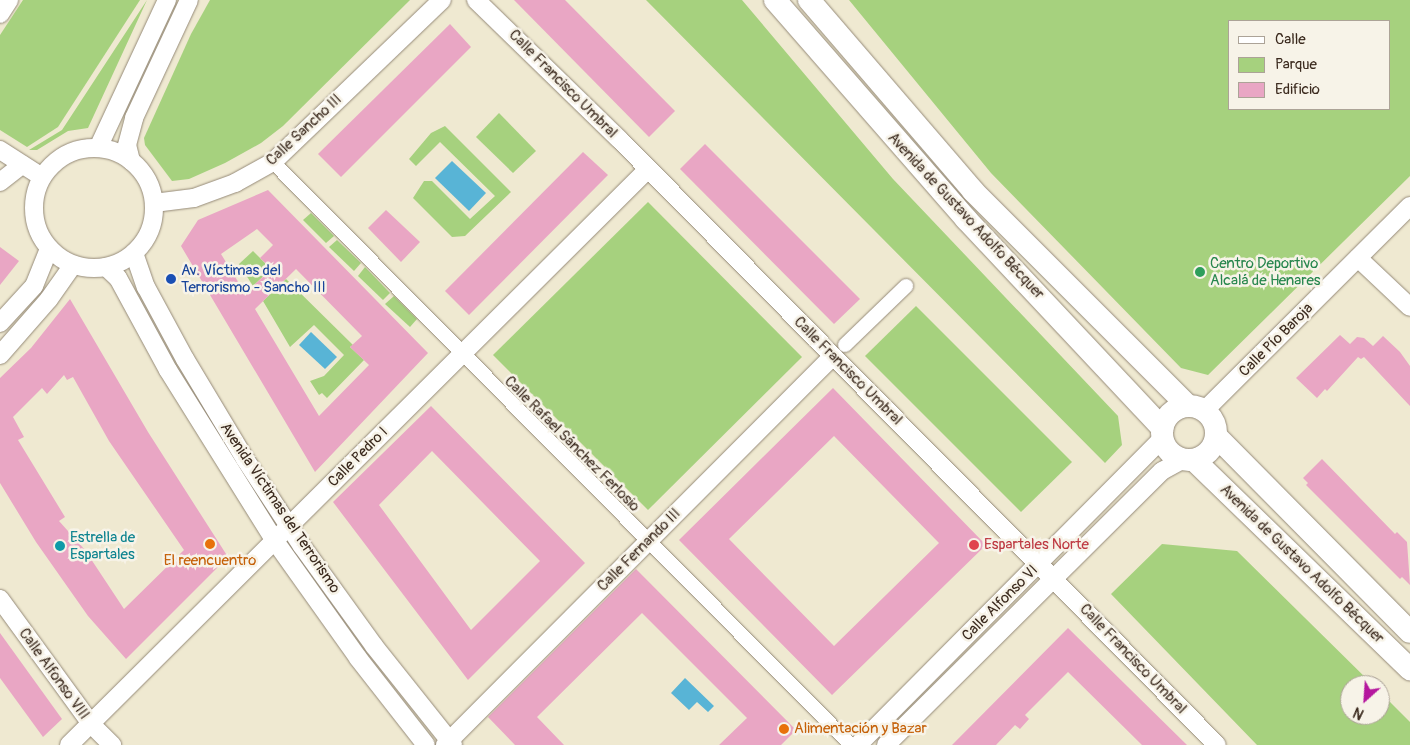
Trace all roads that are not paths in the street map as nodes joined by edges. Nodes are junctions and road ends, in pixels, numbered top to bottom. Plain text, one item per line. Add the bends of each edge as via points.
1 (9, 0) edge
2 (167, 0) edge
3 (189, 0) edge
4 (476, 0) edge
5 (776, 0) edge
6 (809, 0) edge
7 (435, 5) edge
8 (0, 14) edge
9 (98, 148) junction
10 (0, 150) edge
11 (131, 161) junction
12 (273, 162) junction
13 (22, 165) junction
14 (648, 169) junction
15 (42, 177) junction
16 (0, 182) edge
17 (154, 203) junction
18 (1410, 206) edge
19 (49, 249) junction
20 (134, 253) junction
21 (1358, 258) junction
22 (73, 265) junction
23 (106, 267) junction
24 (906, 286) dead end
25 (1410, 307) edge
26 (0, 324) edge
27 (839, 351) junction
28 (461, 354) junction
29 (0, 355) edge
30 (1196, 408) junction
31 (1162, 433) junction
32 (1216, 437) junction
33 (1188, 460) junction
34 (289, 527) junction
35 (275, 541) junction
36 (647, 542) junction
37 (1040, 564) junction
38 (1054, 578) junction
39 (0, 599) edge
40 (1410, 632) edge
41 (1410, 669) edge
42 (91, 724) junction
43 (449, 744) edge
44 (69, 745) edge
45 (112, 745) edge
46 (426, 745) edge
47 (851, 745) edge
48 (858, 745) edge
49 (886, 745) edge
50 (1217, 745) edge

1 - 8 street
2 - 9 street
3 - 11 street via 134,118 128,145
4 - 14 street, Calle Francisco Umbral
5 - 31 street, Avenida de Gustavo Adolfo Bécquer via 966,219
6 - 30 street, Avenida de Gustavo Adolfo Bécquer via 973,191 1165,387
7 - 12 street, Calle Sancho III
9 - 11 street via 115,152
9 - 15 street via 69,153
10 - 13 street
11 - 17 street via 146,178
12 - 17 street, Calle Sancho III via 235,183 194,198
12 - 28 street, Calle Rafael Sánchez Ferlosio
13 - 15 street
13 - 16 street
14 - 27 street, Calle Francisco Umbral
14 - 28 street, Calle Pedro I
15 - 19 street via 35,194 33,213 38,233
17 - 20 street via 152,224
18 - 21 street, Calle Pío Baroja
19 - 22 street
19 - 26 street via 34,286
20 - 23 street
20 - 34 street, Avenida Víctimas del Terrorismo via 146,286 185,359
21 - 25 street
21 - 30 street, Calle Pío Baroja
22 - 23 street
22 - 29 street via 49,299
23 - 35 street, Avenida Víctimas del Terrorismo via 118,278 168,370
24 - 27 street
27 - 36 street, Calle Fernando III
27 - 37 street, Calle Francisco Umbral
28 - 34 street, Calle Pedro I
28 - 36 street, Calle Rafael Sánchez Ferlosio
30 - 31 street via 1170,412
30 - 32 street via 1213,418
31 - 33 street via 1172,455
31 - 37 street, Calle Alfonso VI
32 - 33 street via 1209,452
32 - 40 street, Avenida de Gustavo Adolfo Bécquer
33 - 38 street, Calle Alfonso VI via 1162,471
33 - 41 street, Avenida de Gustavo Adolfo Bécquer
34 - 35 street, Calle Pedro I
34 - 43 street, Avenida Víctimas del Terrorismo
35 - 42 street, Calle Pedro I
35 - 46 street, Avenida Víctimas del Terrorismo via 358,658
36 - 43 street, Calle Fernando III
36 - 47 street, Calle Rafael Sánchez Ferlosio
37 - 38 street, Calle Francisco Umbral
37 - 48 street, Calle Alfonso VI
38 - 49 street, Calle Alfonso VI
38 - 50 street, Calle Francisco Umbral
39 - 42 street, Calle Alfonso VIII
42 - 44 street, Calle Pedro I
42 - 45 street, Calle Alfonso VIII

